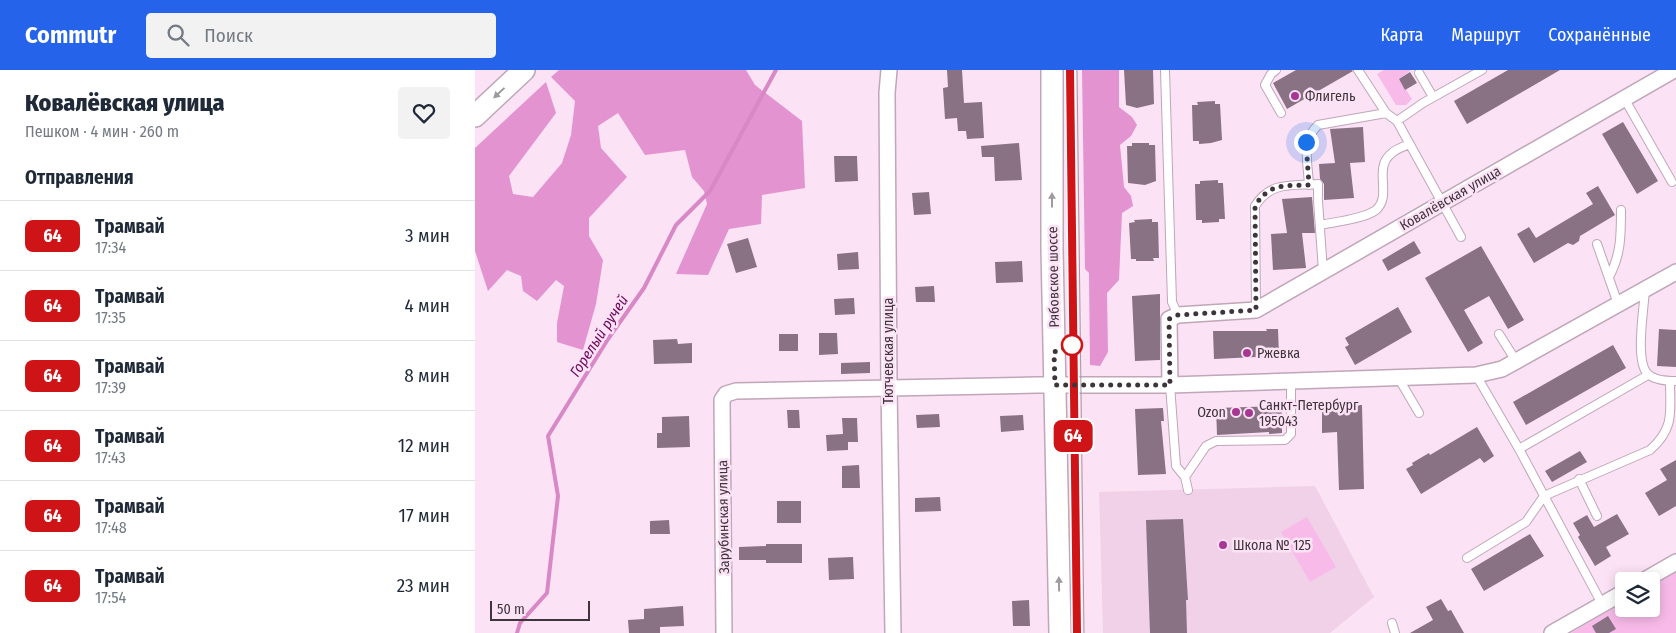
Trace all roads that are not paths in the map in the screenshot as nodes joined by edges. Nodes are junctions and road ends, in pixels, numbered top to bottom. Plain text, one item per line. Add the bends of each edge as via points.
1 (524, 70) edge
2 (889, 70) edge
3 (1047, 70) edge
4 (1051, 70) edge
5 (1165, 70) edge
6 (1276, 70) edge
7 (1358, 70) edge
8 (1482, 70) edge
9 (1675, 70) edge
10 (1419, 73) dead end
11 (1051, 94) junction
12 (1433, 97) junction
13 (1624, 98) junction
14 (1281, 113) dead end
15 (1386, 113) junction
16 (475, 116) edge
17 (1397, 121) junction
18 (1409, 144) junction
19 (1673, 182) dead end
20 (1309, 185) junction
21 (1442, 202) junction
22 (1621, 210) dead end
23 (1320, 225) junction
24 (1461, 237) dead end
25 (1597, 244) dead end
26 (1323, 271) junction
27 (1676, 272) edge
28 (1609, 277) junction
29 (1645, 289) junction
30 (1619, 304) junction
31 (1256, 310) junction
32 (1178, 315) junction
33 (1499, 334) dead end
34 (1516, 361) junction
35 (1647, 374) junction
36 (1476, 375) junction
37 (1399, 379) junction
38 (1291, 381) junction
39 (1673, 381) edge
40 (1055, 385) junction
41 (1170, 385) junction
42 (889, 388) junction
43 (1419, 412) dead end
44 (1673, 419) edge
45 (1519, 448) junction
46 (1185, 477) junction
47 (1579, 479) junction
48 (1188, 490) dead end
49 (1544, 496) junction
50 (1597, 516) dead end
51 (1467, 558) dead end
52 (1676, 562) edge
53 (1659, 572) edge
54 (1615, 597) edge
55 (1602, 604) junction
56 (1392, 623) dead end
57 (724, 633) edge
58 (893, 633) edge
59 (1060, 633) edge
60 (1395, 633) edge
61 (1552, 633) edge

1 -> 16 main road
2 - 42 street, Тютчевская улица
3 - 11 main road
4 - 11 main road, Рябовское шоссе
5 - 32 lane via 1172,302
6 - 14 lane via 1265,85
7 - 15 lane
8 - 12 lane
9 - 13 street, Ковалёвская улица
10 - 12 lane
40 -> 11 main road, Рябовское шоссе
12 - 17 lane
13 - 19 lane
13 - 21 street, Ковалёвская улица
15 - 17 lane
15 - 20 lane via 1318,125 1310,132 1306,142
17 - 18 lane
18 - 21 lane
18 - 23 lane via 1386,159 1381,175 1383,193 1375,211 1350,220
20 - 23 lane via 1317,184
20 - 31 lane via 1277,186 1262,196 1255,206
21 - 24 lane
21 - 26 street, Ковалёвская улица
22 - 28 lane via 1621,247 1618,262
23 - 26 lane
25 - 28 lane
26 - 31 street, Ковалёвская улица
27 - 29 street
28 - 30 lane
29 - 30 street
29 - 35 lane via 1641,362
30 - 34 street
31 - 32 street, Ковалёвская улица
32 - 41 street via 1169,319
33 - 34 lane
34 - 36 street
35 - 39 lane
35 - 45 lane
36 - 37 street
36 - 45 lane
37 - 38 street
37 - 43 lane
38 - 41 street
38 - 46 lane via 1291,434 1285,440 1216,441 1206,446
39 - 44 lane
40 - 41 street
40 - 42 street
59 -> 40 main road, Рябовское шоссе
41 - 46 lane via 1176,466
42 - 57 street, Зарубинская улица via 736,391 725,394 722,400
42 - 58 street, Тютчевская улица
44 - 47 lane via 1663,439 1650,450
45 - 49 lane
46 - 48 lane
47 - 49 lane
47 - 50 lane
49 - 51 lane via 1526,522
49 - 55 lane
52 - 53 street
54 - 55 street
55 - 61 street
56 - 60 lane

